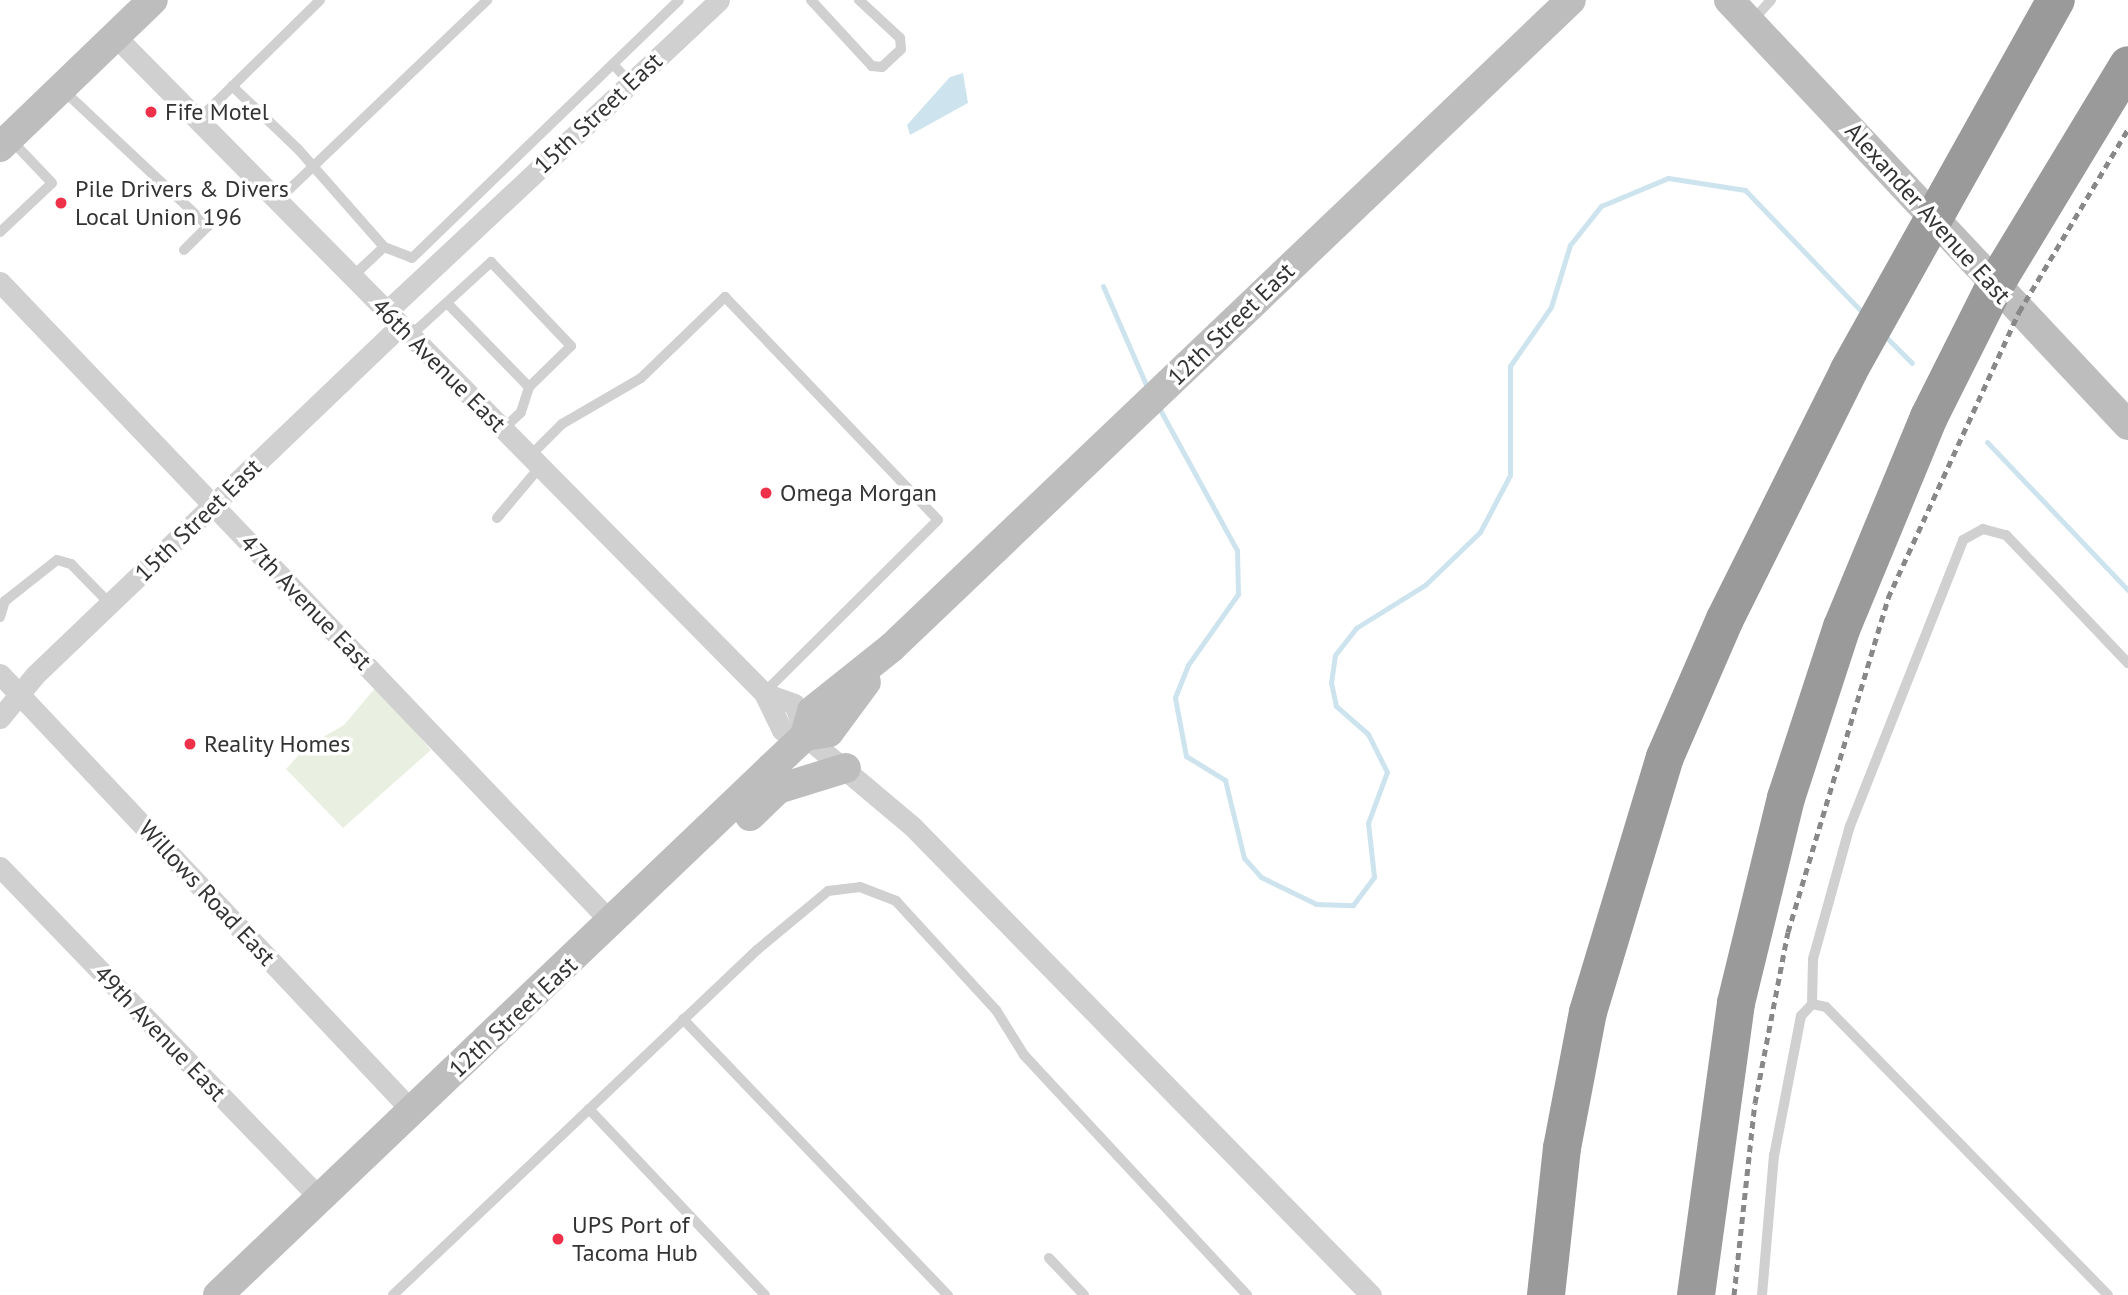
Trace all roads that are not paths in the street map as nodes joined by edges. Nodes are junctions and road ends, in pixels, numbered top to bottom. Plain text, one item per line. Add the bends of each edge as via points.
1 (153, 0) edge
2 (320, 0) edge
3 (487, 0) edge
4 (679, 0) edge
5 (811, 0) edge
6 (859, 0) edge
7 (1571, 0) edge
8 (1729, 0) edge
9 (1772, 0) edge
10 (2056, 0) edge
11 (714, 2) edge
12 (1751, 22) junction
13 (115, 36) junction
14 (613, 64) junction
15 (2128, 65) edge
16 (630, 83) junction
17 (232, 86) junction
18 (61, 88) junction
19 (198, 120) junction
20 (545, 129) junction
21 (5, 142) edge
22 (562, 147) junction
23 (310, 170) junction
24 (277, 201) junction
25 (1934, 215) junction
26 (442, 228) junction
27 (0, 232) edge
28 (384, 247) junction
29 (454, 248) junction
30 (184, 250) dead end
31 (352, 277) junction
32 (0, 282) edge
33 (1995, 285) junction
34 (447, 303) junction
35 (399, 325) junction
36 (528, 387) junction
37 (2128, 425) edge
38 (502, 430) junction
39 (535, 463) junction
40 (214, 505) junction
41 (497, 518) dead end
42 (110, 604) junction
43 (0, 617) edge
44 (2128, 663) edge
45 (0, 674) edge
46 (764, 693) junction
47 (20, 694) junction
48 (0, 718) edge
49 (806, 736) junction
50 (846, 768) junction
51 (0, 867) edge
52 (612, 923) junction
53 (1812, 1004) junction
54 (683, 1019) junction
55 (589, 1110) junction
56 (413, 1112) junction
57 (320, 1198) junction
58 (1049, 1258) dead end
59 (218, 1295) edge
60 (393, 1295) edge
61 (765, 1295) edge
62 (948, 1295) edge
63 (1084, 1295) edge
64 (1247, 1295) edge
65 (1371, 1295) edge
66 (1546, 1295) edge
67 (1696, 1295) edge
68 (1762, 1295) edge
69 (2108, 1295) edge

1 - 13 street
2 - 17 lane
3 - 23 lane
4 - 14 lane
5 - 6 lane via 872,66 882,67 901,49 900,38
7 - 49 street, 12th Street East via 891,648 812,711
8 - 12 street, Alexander Avenue East
9 - 12 lane
10 - 25 highway
11 - 16 street, 15th Street East
12 - 25 street, Alexander Avenue East
13 - 18 street
13 - 19 street, 46th Avenue East
14 - 16 lane
14 - 20 lane
15 - 33 highway
16 - 22 street, 15th Street East
17 - 19 lane
17 - 23 lane via 298,149
18 - 21 street
18 - 30 lane via 208,226
19 - 24 street, 46th Avenue East
20 - 22 lane
20 - 26 lane
21 - 27 lane via 51,183
22 - 29 street, 15th Street East
23 - 24 lane
23 - 28 lane
24 - 31 street, 46th Avenue East
25 - 33 street, Alexander Avenue East
25 - 66 highway via 1849,370 1707,657 1642,820 1574,1080
26 - 28 lane via 412,258
26 - 29 lane
28 - 31 lane
29 - 35 street, 15th Street East
31 - 35 street, 46th Avenue East
32 - 40 street, 47th Avenue East
33 - 37 street, Alexander Avenue East
33 - 67 highway via 1877,537 1786,798 1737,1003
34 - 35 lane
34 - 36 lane
34 - 36 lane via 491,262 571,346
35 - 38 street, 46th Avenue East
35 - 40 street, 15th Street East
36 - 38 lane via 521,412
38 - 39 street, 46th Avenue East
39 - 41 lane
39 - 46 street, 46th Avenue East
39 - 46 lane via 562,424 641,378 725,297 938,520
40 - 42 street, 15th Street East
40 - 52 street, 47th Avenue East
42 - 43 lane via 71,564 57,560 5,601
42 - 47 street, 15th Street East
44 - 53 lane via 2006,535 1983,529 1963,540 1850,826 1813,960
45 - 47 street, Willows Road East
46 - 49 street, 46th Avenue East via 782,730
47 - 48 street, 15th Street East
47 - 56 street, Willows Road East
49 - 50 street
49 - 52 street, 12th Street East
50 - 52 street via 778,789 694,870
50 - 65 street via 913,827
51 - 57 street, 49th Avenue East
52 - 56 street, 12th Street East
53 - 68 lane via 1801,1016 1774,1156
53 - 69 lane via 1826,1007
54 - 55 lane
54 - 62 lane
54 - 64 lane via 828,891 860,887 896,901 996,1010 1024,1055
55 - 60 lane
55 - 61 lane
56 - 57 street, 12th Street East
57 - 59 street, 12th Street East
58 - 63 lane

